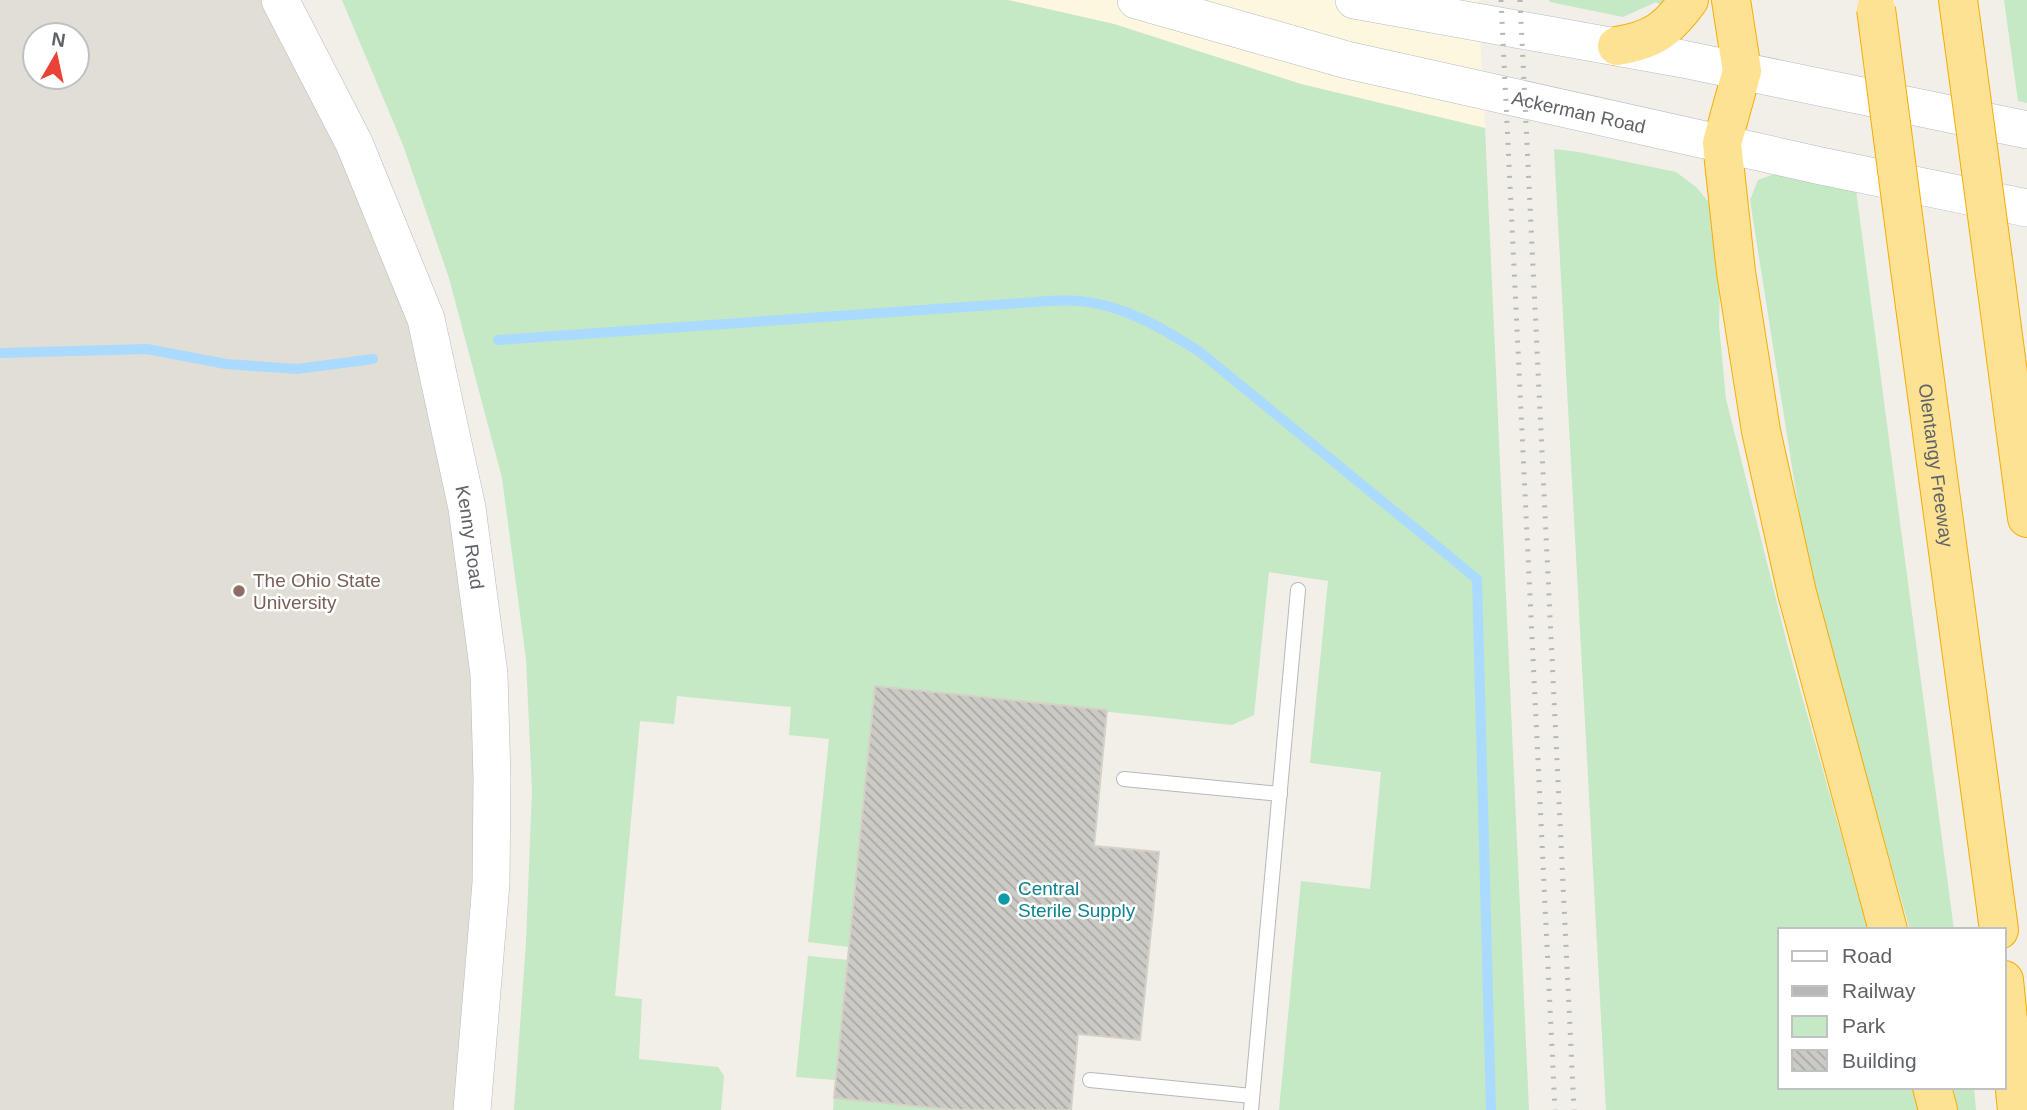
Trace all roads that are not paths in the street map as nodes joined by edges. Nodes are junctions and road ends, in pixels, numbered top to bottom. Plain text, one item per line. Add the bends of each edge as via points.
1 (1136, 0) edge
2 (1354, 0) edge
3 (1689, 0) edge
4 (1731, 0) edge
5 (286, 5) edge
6 (1875, 5) edge
7 (1960, 14) edge
8 (1617, 46) junction
9 (1742, 71) junction
10 (2027, 130) edge
11 (1722, 143) junction
12 (2027, 208) edge
13 (2027, 518) edge
14 (1298, 590) dead end
15 (1124, 779) dead end
16 (1280, 794) junction
17 (1887, 928) edge
18 (1999, 928) edge
19 (2006, 1000) edge
20 (1090, 1080) dead end
21 (1933, 1089) edge
22 (1252, 1103) edge
23 (472, 1110) edge
24 (1938, 1110) edge
25 (2017, 1110) edge

1 - 11 main road, Ackerman Road via 1347,60
2 - 8 main road
3 - 8 highway via 1673,22 1643,41
4 - 9 highway
5 - 23 main road, Kenny Road via 354,143 426,319 467,508 489,674 492,778 491,883
6 - 18 highway, Olentangy Freeway, bridge
7 - 13 highway, bridge
8 - 9 main road
9 - 10 main road
9 - 11 highway
11 - 12 main road, Ackerman Road
11 - 17 highway via 1736,272 1779,515
14 - 16 lane
15 - 16 lane
16 - 22 lane
19 - 25 highway
20 - 22 lane
21 - 24 highway

